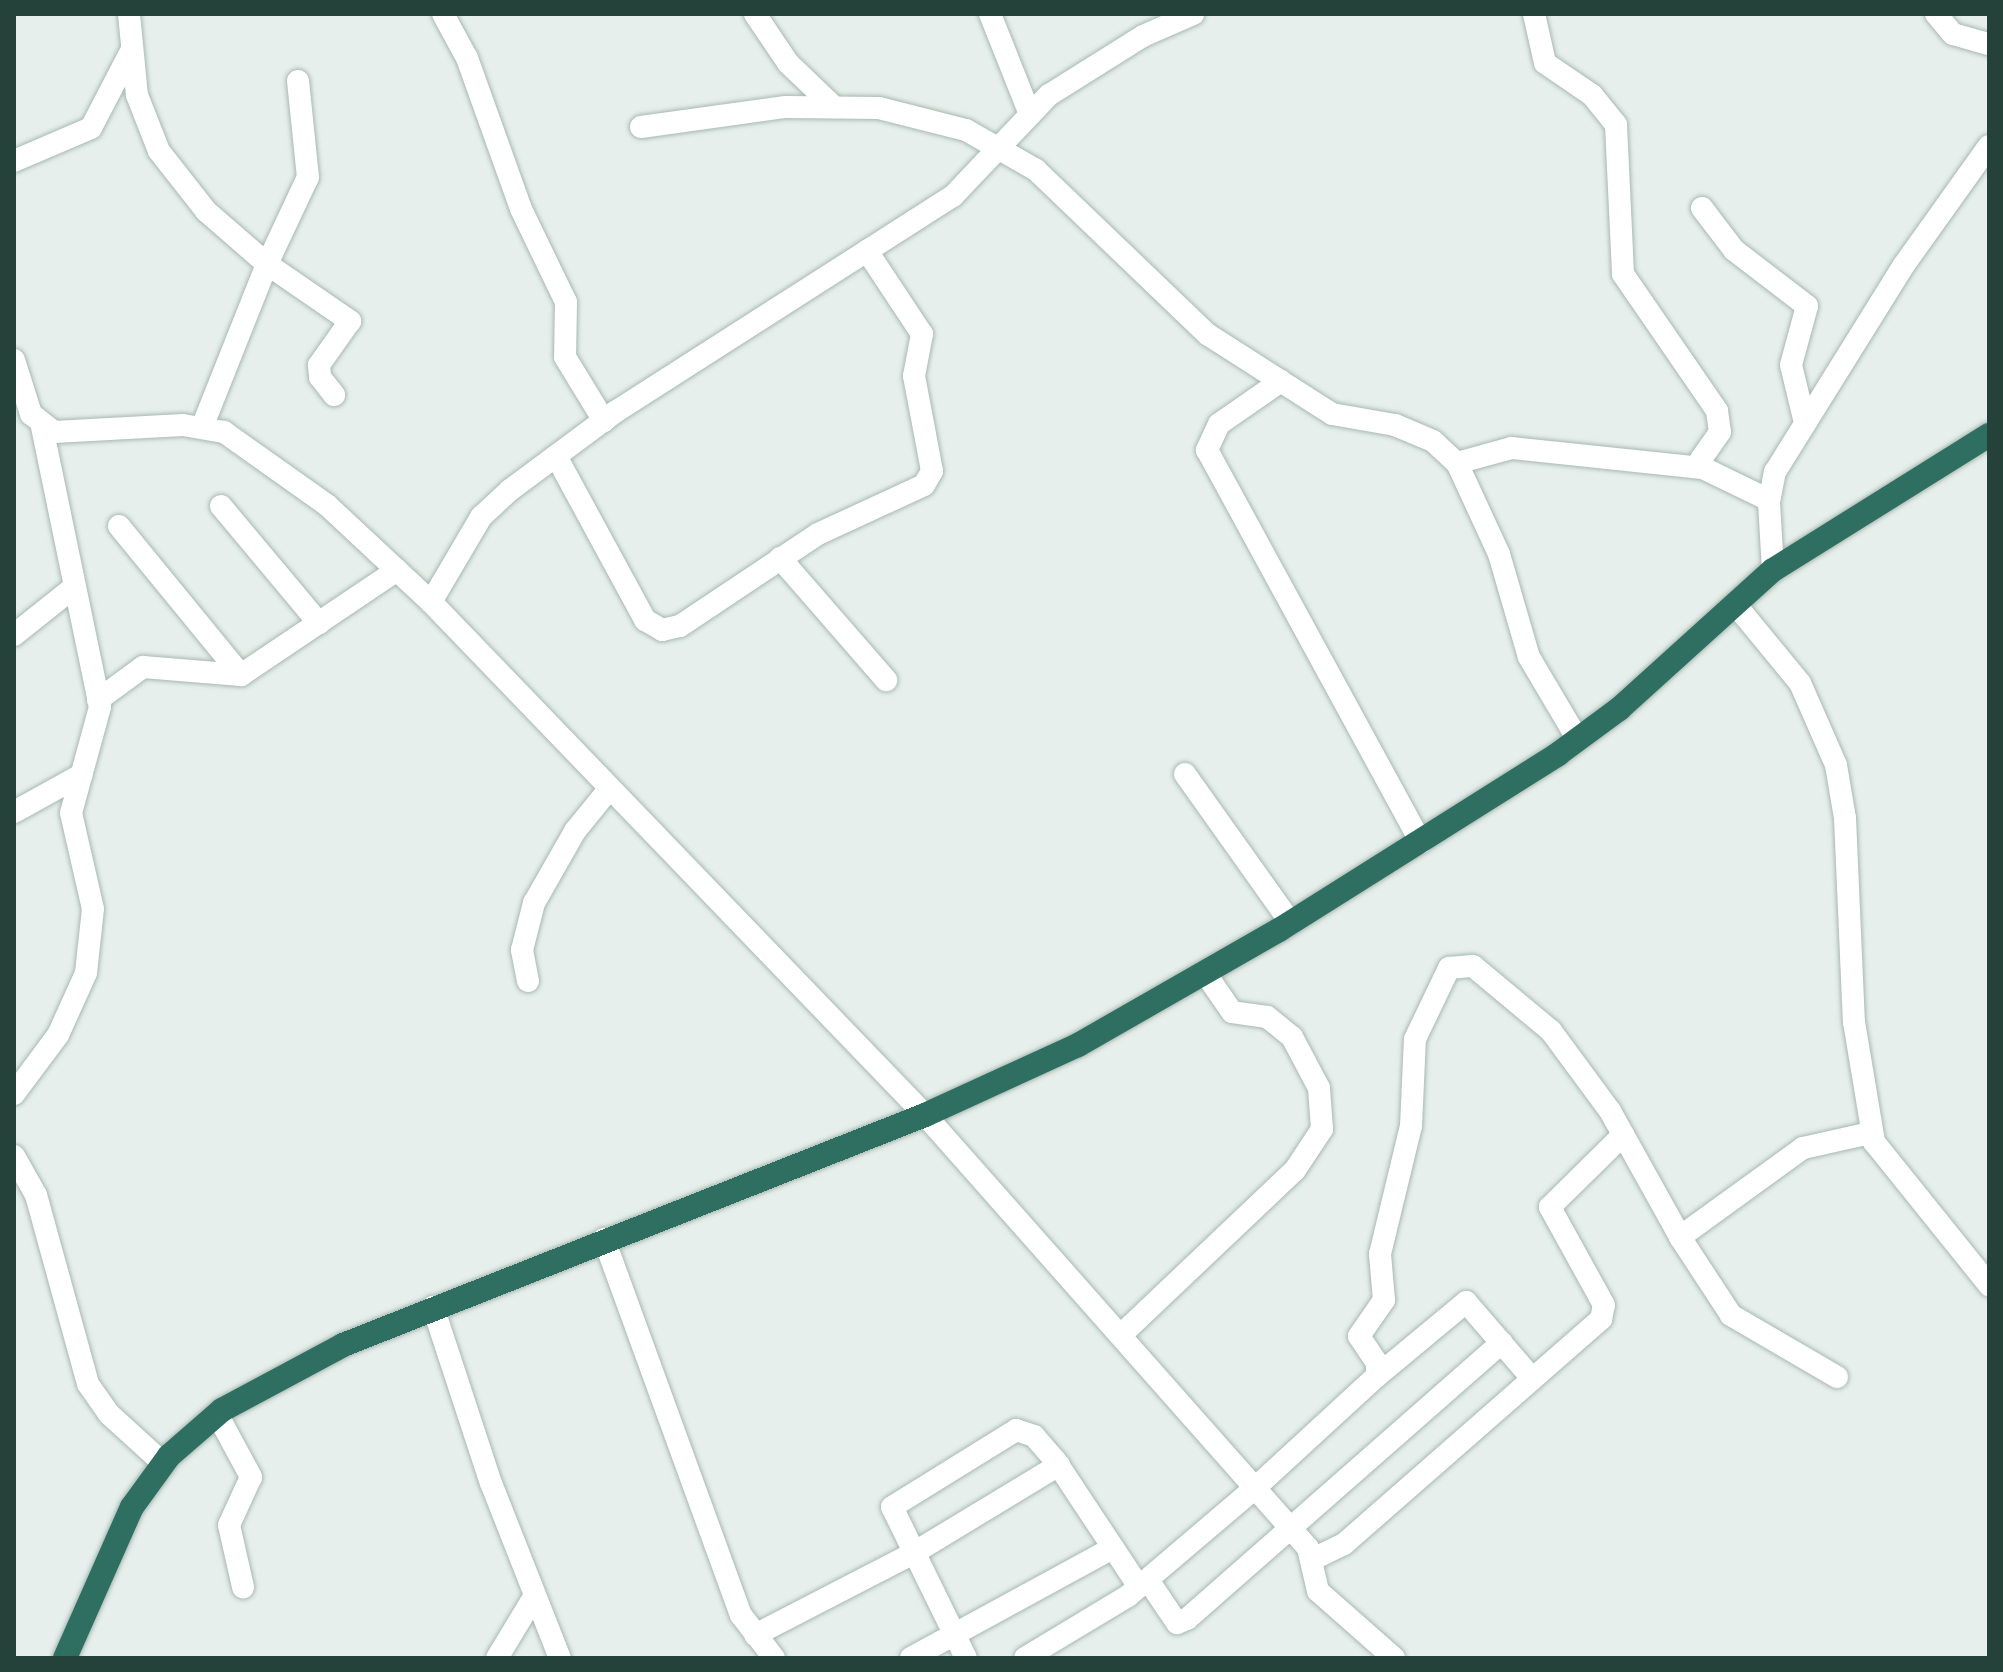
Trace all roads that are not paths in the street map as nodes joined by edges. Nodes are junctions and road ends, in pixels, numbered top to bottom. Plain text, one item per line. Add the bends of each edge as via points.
1 (129, 14) edge
2 (443, 14) edge
3 (755, 14) edge
4 (990, 14) edge
5 (1193, 14) edge
6 (1534, 14) edge
7 (1936, 14) edge
8 (1989, 44) edge
9 (130, 53) junction
10 (298, 81) dead end
11 (833, 106) junction
12 (1029, 112) junction
13 (641, 127) dead end
14 (996, 144) junction
15 (1989, 146) edge
16 (14, 161) edge
17 (1983, 174) edge
18 (1702, 208) dead end
19 (867, 251) junction
20 (267, 264) junction
21 (15, 374) edge
22 (1281, 381) junction
23 (334, 395) dead end
24 (604, 421) junction
25 (1805, 423) junction
26 (42, 426) junction
27 (202, 427) junction
28 (1989, 435) edge
29 (556, 456) junction
30 (1457, 463) junction
31 (1703, 468) junction
32 (1769, 500) junction
33 (221, 506) dead end
34 (119, 526) dead end
35 (780, 558) junction
36 (397, 570) junction
37 (1773, 570) junction
38 (73, 588) junction
39 (431, 602) junction
40 (1735, 604) junction
41 (319, 623) junction
42 (14, 635) edge
43 (241, 675) junction
44 (886, 680) dead end
45 (98, 700) junction
46 (1578, 740) junction
47 (1185, 774) dead end
48 (81, 775) junction
49 (610, 788) junction
50 (14, 812) edge
51 (1421, 843) junction
52 (1291, 923) junction
53 (1205, 973) junction
54 (528, 981) dead end
55 (14, 1094) edge
56 (925, 1115) junction
57 (1870, 1133) junction
58 (1623, 1135) junction
59 (14, 1156) edge
60 (1680, 1237) junction
61 (604, 1239) junction
62 (1989, 1285) edge
63 (433, 1307) junction
64 (1122, 1334) junction
65 (1502, 1342) junction
66 (1377, 1376) junction
67 (1531, 1377) junction
68 (1837, 1377) dead end
69 (217, 1414) junction
70 (164, 1464) junction
71 (1059, 1465) junction
72 (1255, 1488) junction
73 (1288, 1526) junction
74 (1113, 1548) junction
75 (912, 1554) junction
76 (1311, 1560) junction
77 (1143, 1584) junction
78 (243, 1587) dead end
79 (534, 1597) junction
80 (755, 1635) junction
81 (954, 1636) junction
82 (65, 1658) edge
83 (497, 1658) edge
84 (560, 1658) edge
85 (774, 1658) edge
86 (911, 1658) edge
87 (966, 1658) edge
88 (1025, 1658) edge
89 (1394, 1658) edge

1 - 9 street
2 - 24 street via 467,58 521,209 566,302 565,357
3 - 11 street via 788,63
4 - 12 street
5 - 12 street via 1095,63
6 - 31 street via 1545,63 1599,101 1616,125 1623,274 1717,411 1720,432 1701,459
7 - 8 street via 1953,34
9 - 16 street via 91,128
9 - 20 street via 143,121 159,151 206,211
10 - 20 street via 308,177
11 - 13 street
11 - 14 street via 927,117
12 - 14 street
14 - 19 street via 971,182
14 - 22 street via 1036,170 1175,309
15 - 17 street
17 - 25 street via 1904,265
18 - 25 street via 1734,250 1807,306 1791,365
19 - 24 street
19 - 35 street via 922,334 915,395 932,471 908,495 818,534
20 - 23 street via 350,321 319,365 320,377
20 - 27 street
21 - 26 street via 24,402
22 - 30 street via 1332,414 1395,425 1433,441
22 - 51 street via 1219,424 1207,450
24 - 29 street
25 - 32 street via 1775,472
26 - 27 street via 69,434
26 - 38 street
27 - 36 street via 250,445
28 - 37 highway
29 - 35 street via 652,626 680,626
29 - 39 street via 481,517
30 - 31 street via 1512,448
30 - 46 street via 1499,554 1529,657
31 - 32 street
32 - 37 street
33 - 41 street
34 - 43 street
35 - 44 street
36 - 39 street
36 - 41 street
37 - 40 highway
38 - 42 street
38 - 45 street
39 - 49 street
40 - 46 highway
40 - 57 street via 1800,683 1836,765 1845,818 1854,1022
41 - 43 street
43 - 45 street via 143,667
45 - 48 street via 100,720
46 - 51 highway
47 - 52 street
48 - 50 street
48 - 55 street via 71,813 93,909 86,973 58,1035
49 - 54 street via 575,831 534,903 522,950
49 - 56 street
51 - 52 highway
52 - 53 highway
53 - 56 highway via 1078,1045
53 - 64 street via 1232,1012 1267,1017 1292,1037 1319,1088 1322,1129 1295,1170
56 - 61 highway
56 - 64 street
57 - 60 street via 1803,1148
57 - 62 street via 1886,1163 1962,1245
58 - 60 street
58 - 66 street via 1551,1031 1473,966 1449,968 1415,1039 1411,1126 1380,1254 1384,1300 1359,1336 1377,1363
58 - 67 street via 1550,1207 1605,1313
59 - 70 street via 36,1195 88,1384 103,1408
60 - 68 street via 1731,1315
61 - 63 highway
61 - 80 street via 688,1481 741,1615
63 - 69 highway via 273,1379
63 - 79 street
64 - 72 street
65 - 66 street via 1471,1304 1462,1302
65 - 67 street
65 - 73 street
66 - 72 street
67 - 76 street via 1344,1544
69 - 70 highway
69 - 78 street via 251,1477 229,1525
70 - 82 highway via 98,1571
71 - 74 street
71 - 75 street
71 - 75 street via 1025,1430 1004,1436 892,1507
72 - 73 street
72 - 77 street
73 - 76 street
73 - 77 street via 1181,1622
74 - 77 street
74 - 81 street
75 - 80 street
75 - 81 street
76 - 89 street via 1318,1591
77 - 88 street
79 - 83 street
79 - 84 street
80 - 85 street
81 - 86 street
81 - 87 street

